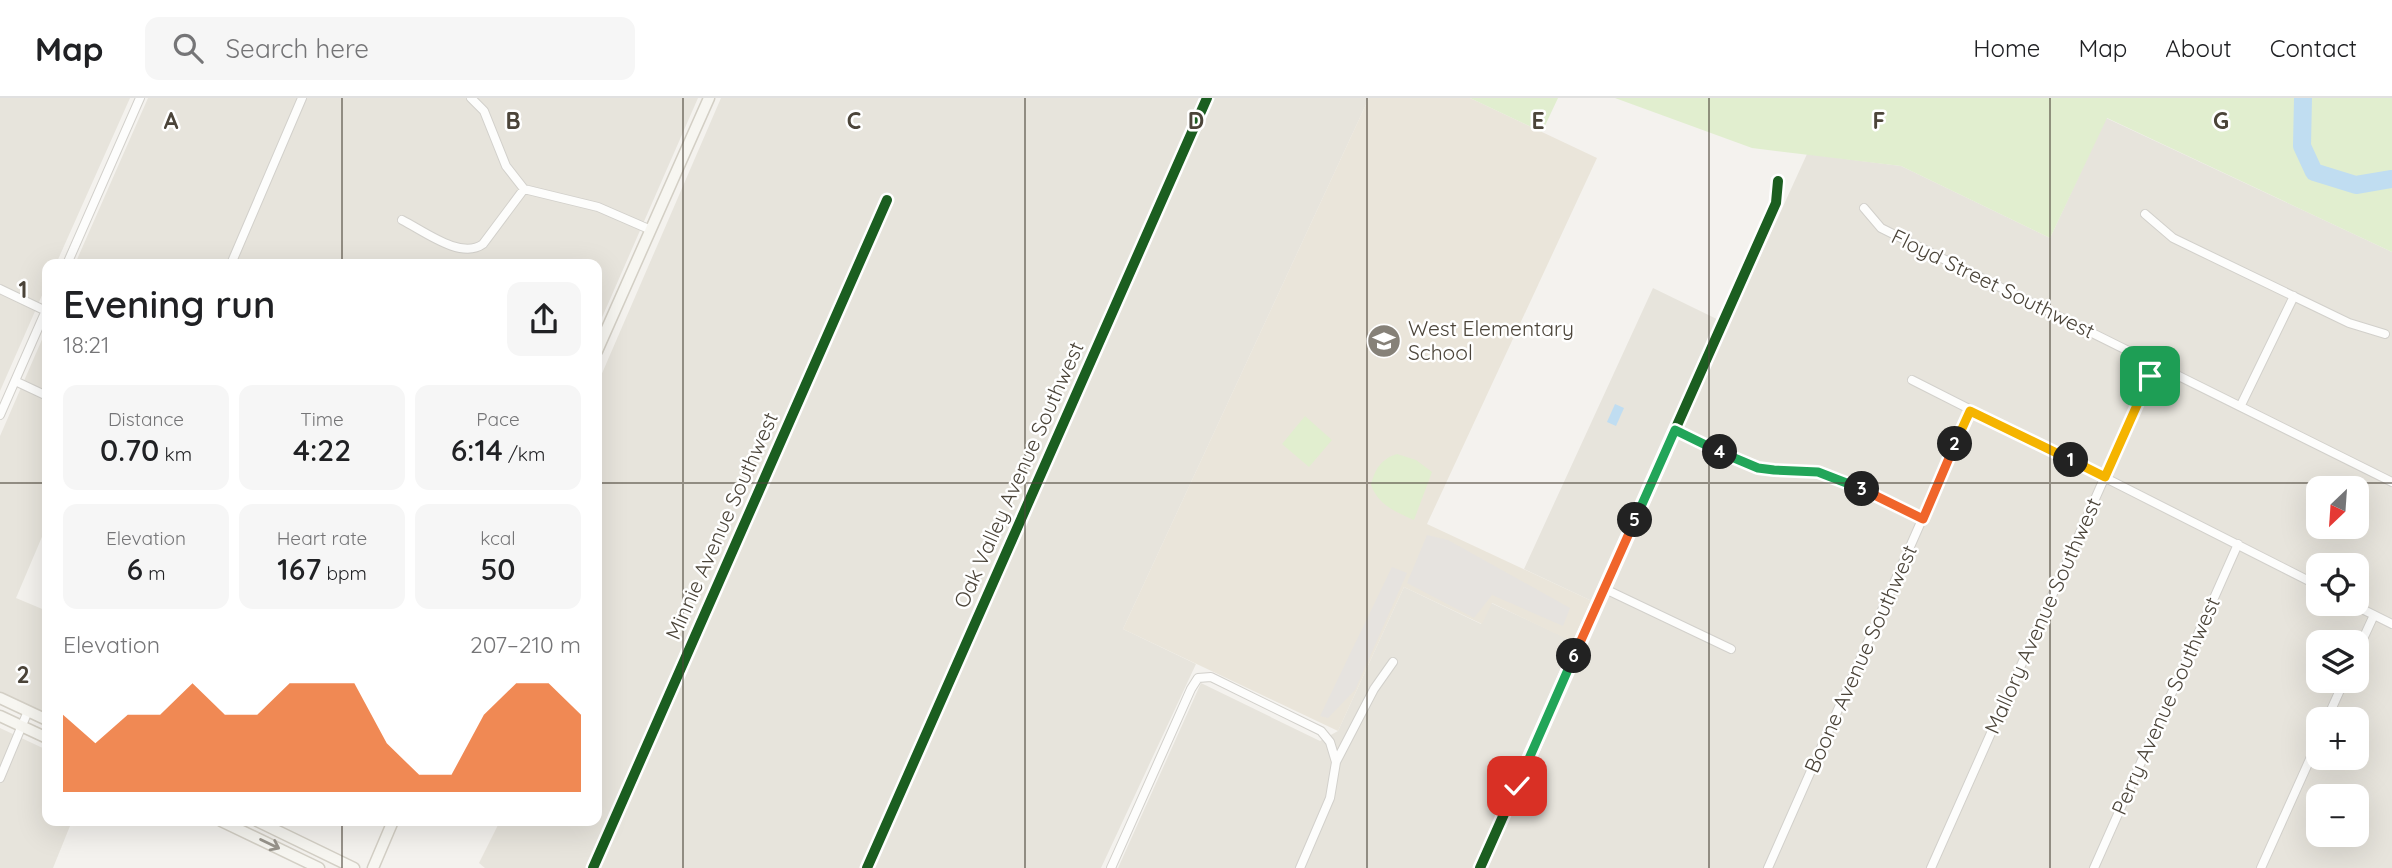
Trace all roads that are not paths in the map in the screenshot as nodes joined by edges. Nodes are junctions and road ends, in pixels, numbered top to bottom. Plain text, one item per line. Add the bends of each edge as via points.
1 (140, 98) edge
2 (302, 98) edge
3 (471, 98) edge
4 (709, 98) edge
5 (1208, 98) edge
6 (1778, 181) dead end
7 (524, 189) junction
8 (887, 200) dead end
9 (1864, 208) dead end
10 (2145, 214) dead end
11 (402, 220) dead end
12 (650, 230) junction
13 (68, 259) edge
14 (233, 259) edge
15 (0, 289) edge
16 (2294, 296) junction
17 (42, 307) edge
18 (42, 320) edge
19 (2385, 334) dead end
20 (602, 340) edge
21 (2155, 364) junction
22 (1912, 380) dead end
23 (15, 381) junction
24 (42, 394) edge
25 (2241, 405) junction
26 (1970, 411) junction
27 (0, 415) edge
28 (1675, 430) junction
29 (2105, 477) junction
30 (2392, 482) edge
31 (1923, 519) junction
32 (2238, 544) junction
33 (2306, 579) edge
34 (1605, 589) junction
35 (2369, 612) edge
36 (2374, 615) junction
37 (2392, 624) edge
38 (2367, 630) edge
39 (1731, 649) dead end
40 (1393, 662) dead end
41 (0, 698) edge
42 (28, 711) junction
43 (0, 716) edge
44 (42, 718) edge
45 (22, 727) junction
46 (42, 736) edge
47 (1336, 762) junction
48 (2306, 767) edge
49 (0, 778) edge
50 (231, 826) edge
51 (267, 826) edge
52 (391, 826) edge
53 (319, 868) edge
54 (354, 868) edge
55 (373, 868) edge
56 (593, 868) edge
57 (867, 868) edge
58 (1111, 868) edge
59 (1300, 868) edge
60 (1480, 868) edge
61 (1768, 868) edge
62 (1931, 868) edge
63 (2094, 868) edge
64 (2261, 868) edge

1 - 13 street
2 - 14 street
3 - 7 street via 484,111 506,166
4 - 12 street
5 - 57 street, Oak Valley Avenue Southwest
6 - 28 street via 1776,203
7 - 11 street via 477,248 456,248
7 - 12 street via 598,207
8 - 56 street, Minnie Avenue Southwest
9 - 21 street, Floyd Street Southwest via 1881,228
10 - 16 street via 2173,237
12 - 20 street
15 - 17 street
16 - 19 street via 2349,323
16 - 25 street
18 - 23 street
21 - 25 street, Floyd Street Southwest
21 - 29 street, Mallory Avenue Southwest
22 - 26 street
23 - 24 street
23 - 27 street
25 - 30 street, Floyd Street Southwest
26 - 29 street
26 - 31 street, Boone Avenue Southwest
28 - 31 street via 1758,468 1839,478
28 - 34 street
29 - 32 street
29 - 62 street, Mallory Avenue Southwest
31 - 61 street, Boone Avenue Southwest
32 - 33 street
32 - 63 street, Perry Avenue Southwest
34 - 39 street
34 - 60 street
35 - 36 street
36 - 37 street
36 - 38 street
40 - 47 street
41 - 42 street
42 - 44 street
42 - 45 street
43 - 45 street
45 - 46 street
45 - 49 street
47 - 58 street via 1330,741 1321,732 1211,677 1198,678
47 - 59 street via 1329,797
48 - 64 street
50 -> 53 street
51 - 54 street
52 - 55 street

